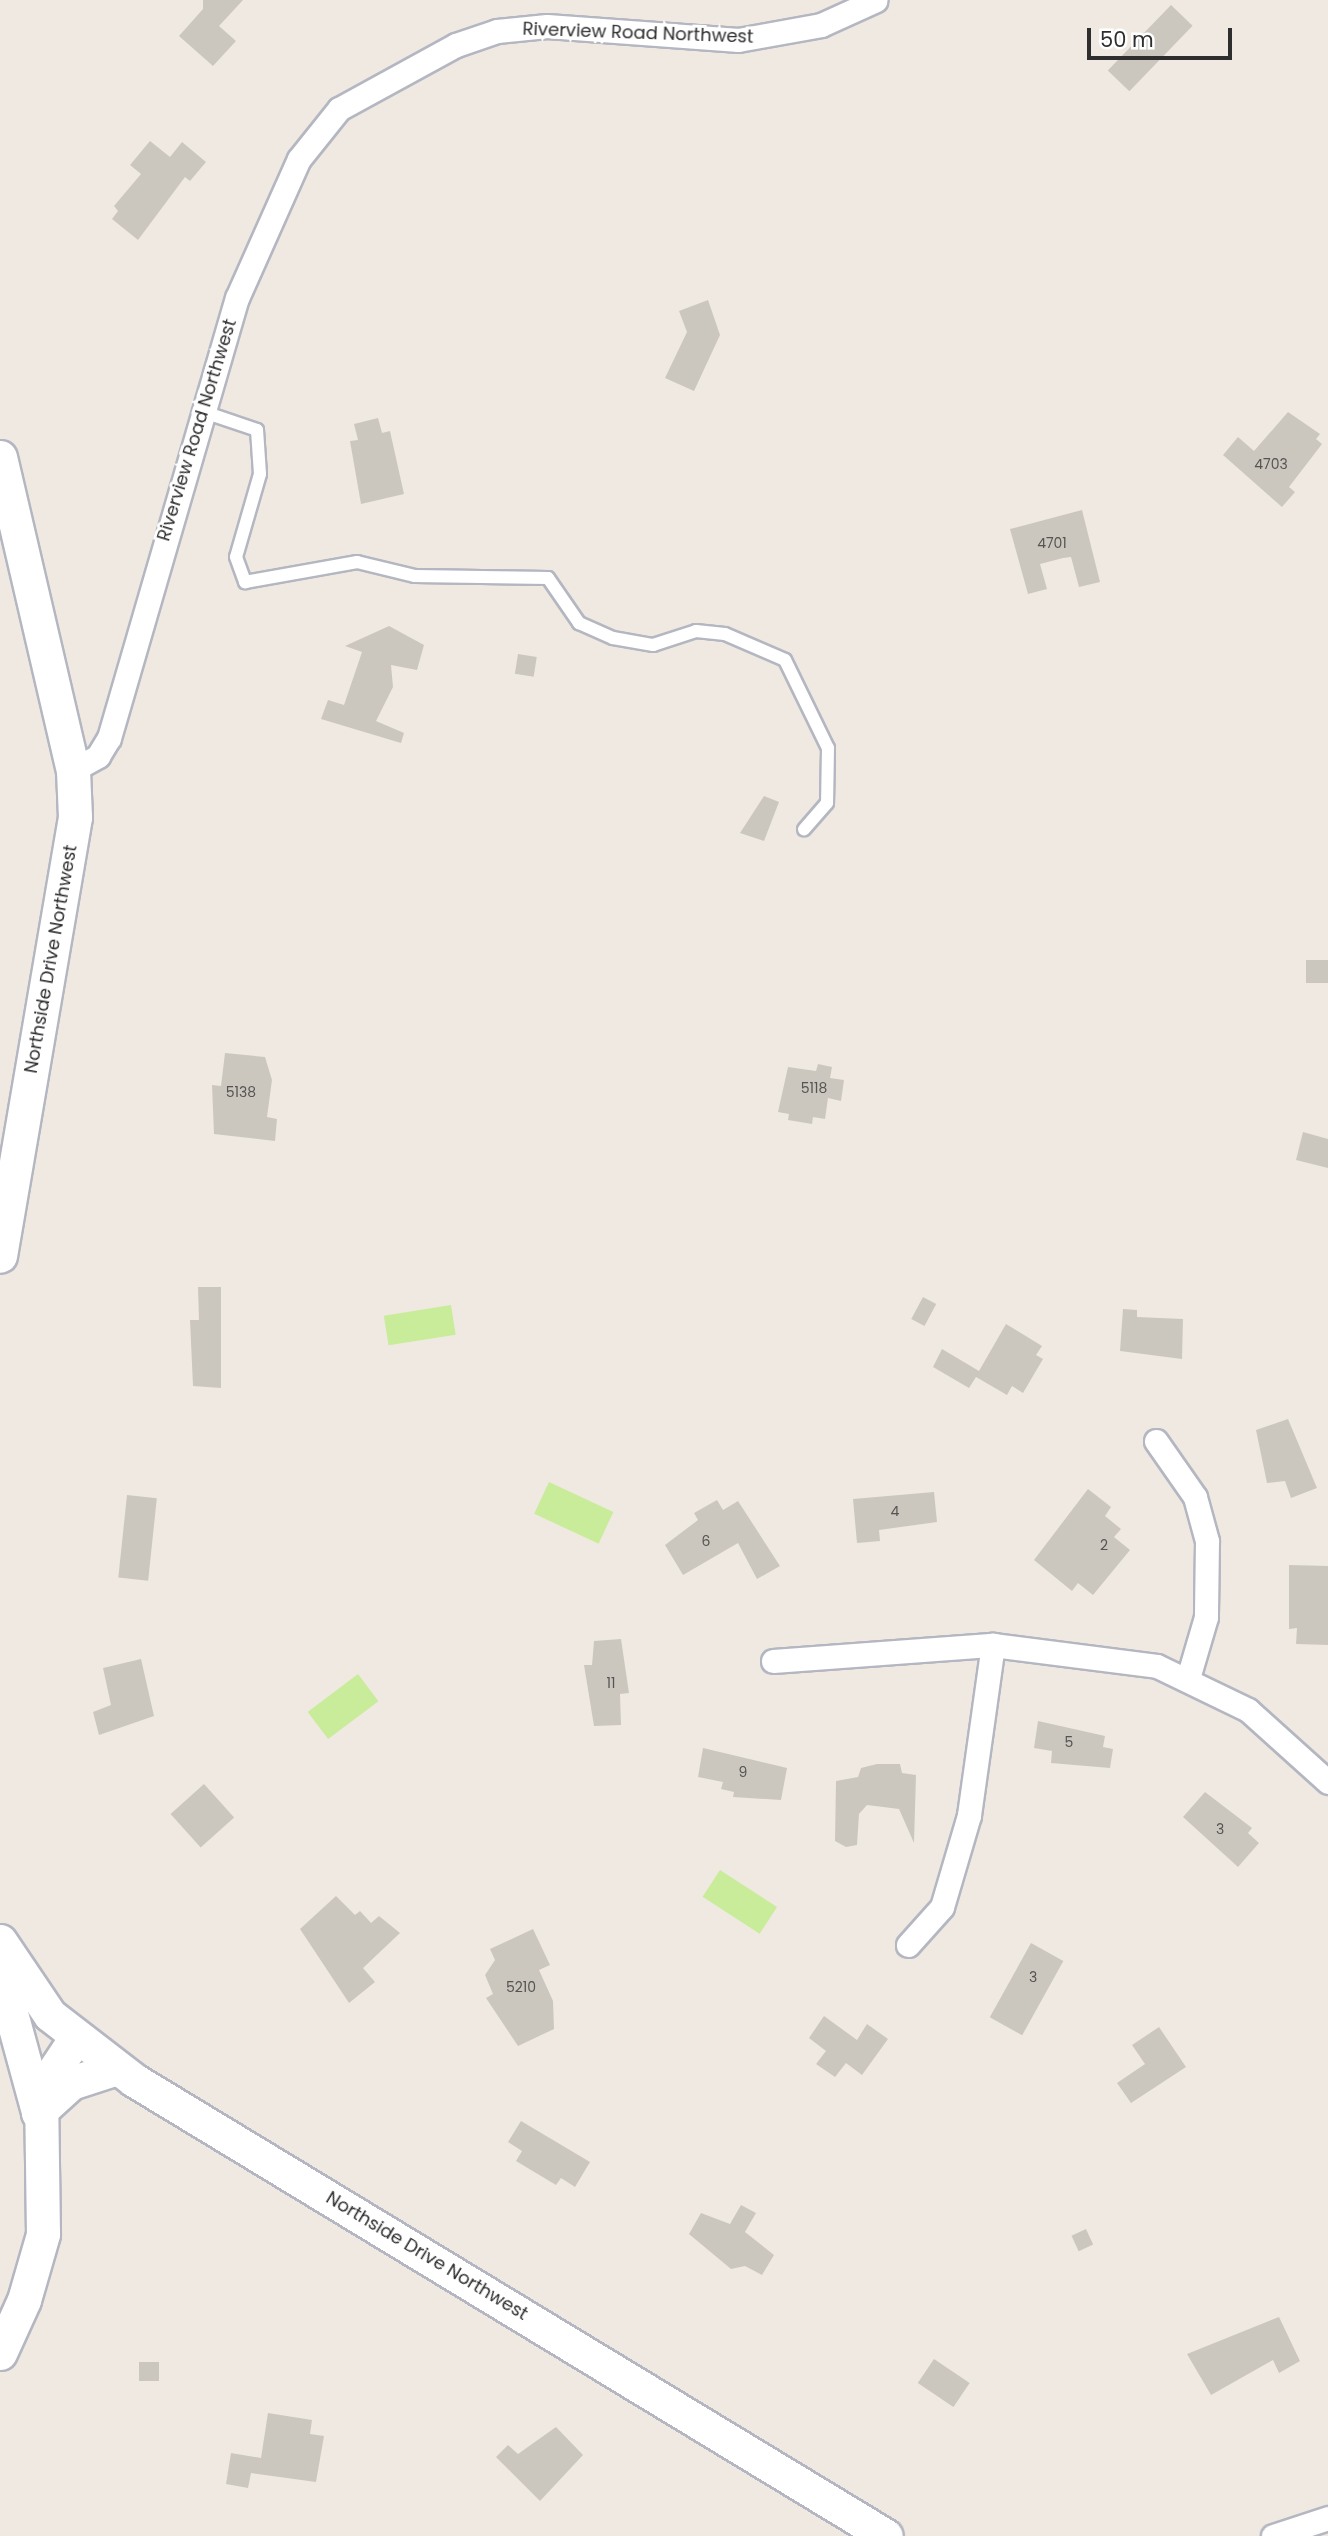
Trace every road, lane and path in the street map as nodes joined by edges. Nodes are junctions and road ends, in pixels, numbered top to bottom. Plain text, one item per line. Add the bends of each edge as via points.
1 (876, 0) edge
2 (200, 411) junction
3 (0, 457) edge
4 (73, 770) junction
5 (804, 829) dead end
6 (0, 1256) edge
7 (1156, 1441) dead end
8 (993, 1645) junction
9 (773, 1661) dead end
10 (1188, 1678) junction
11 (1328, 1782) edge
12 (908, 1945) dead end
13 (5, 1951) edge
14 (75, 2039) junction
15 (117, 2068) junction
16 (38, 2113) junction
17 (0, 2353) edge
18 (1328, 2518) edge
19 (886, 2536) edge
20 (1273, 2536) edge

1 - 2 street, Riverview Road Northwest via 821,25 738,40 547,26 497,31 366,91 339,109 299,159 237,298
2 - 4 street, Riverview Road Northwest via 109,738 98,756
2 - 5 lane via 257,430 260,474 236,557 245,582 357,562 415,576 548,578 579,623 613,638 653,645 696,631 725,634 785,660 828,748 827,803
3 - 4 main road, Northside Drive Northwest
4 - 6 main road, Northside Drive Northwest via 75,817 63,914
7 - 10 street via 1195,1497 1207,1541 1206,1617
8 - 9 street
8 - 10 street via 1107,1656
8 - 12 street via 969,1815 942,1907
10 - 11 street via 1248,1710
13 - 14 main road, Northside Drive Northwest
13 - 16 main road via 11,2013
14 - 15 main road, Northside Drive Northwest
14 - 16 main road via 48,2074
15 - 16 main road via 71,2083
15 - 19 main road, Northside Drive Northwest
16 - 17 main road via 43,2234 24,2300
18 - 20 street

